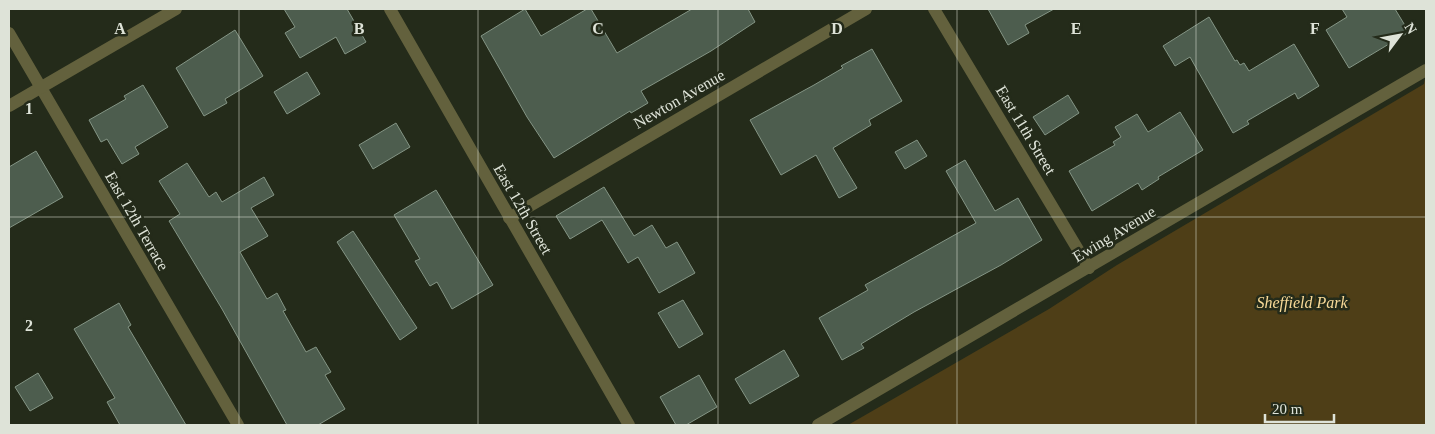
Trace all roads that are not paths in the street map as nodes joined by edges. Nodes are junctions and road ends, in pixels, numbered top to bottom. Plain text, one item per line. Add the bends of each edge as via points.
1 (176, 9) edge
2 (390, 9) edge
3 (866, 9) edge
4 (934, 9) edge
5 (9, 32) edge
6 (1426, 70) edge
7 (40, 88) junction
8 (9, 106) edge
9 (509, 218) junction
10 (1090, 268) junction
11 (238, 425) edge
12 (629, 425) edge
13 (818, 425) edge

1 - 7 street
2 - 9 street, East 12th Street
3 - 9 street, Newton Avenue
4 - 10 street, East 11th Street
5 - 7 street, East 12th Terrace
6 - 10 street, Ewing Avenue
7 - 8 street
7 - 11 street, East 12th Terrace
9 - 12 street, East 12th Street
10 - 13 street, Ewing Avenue

